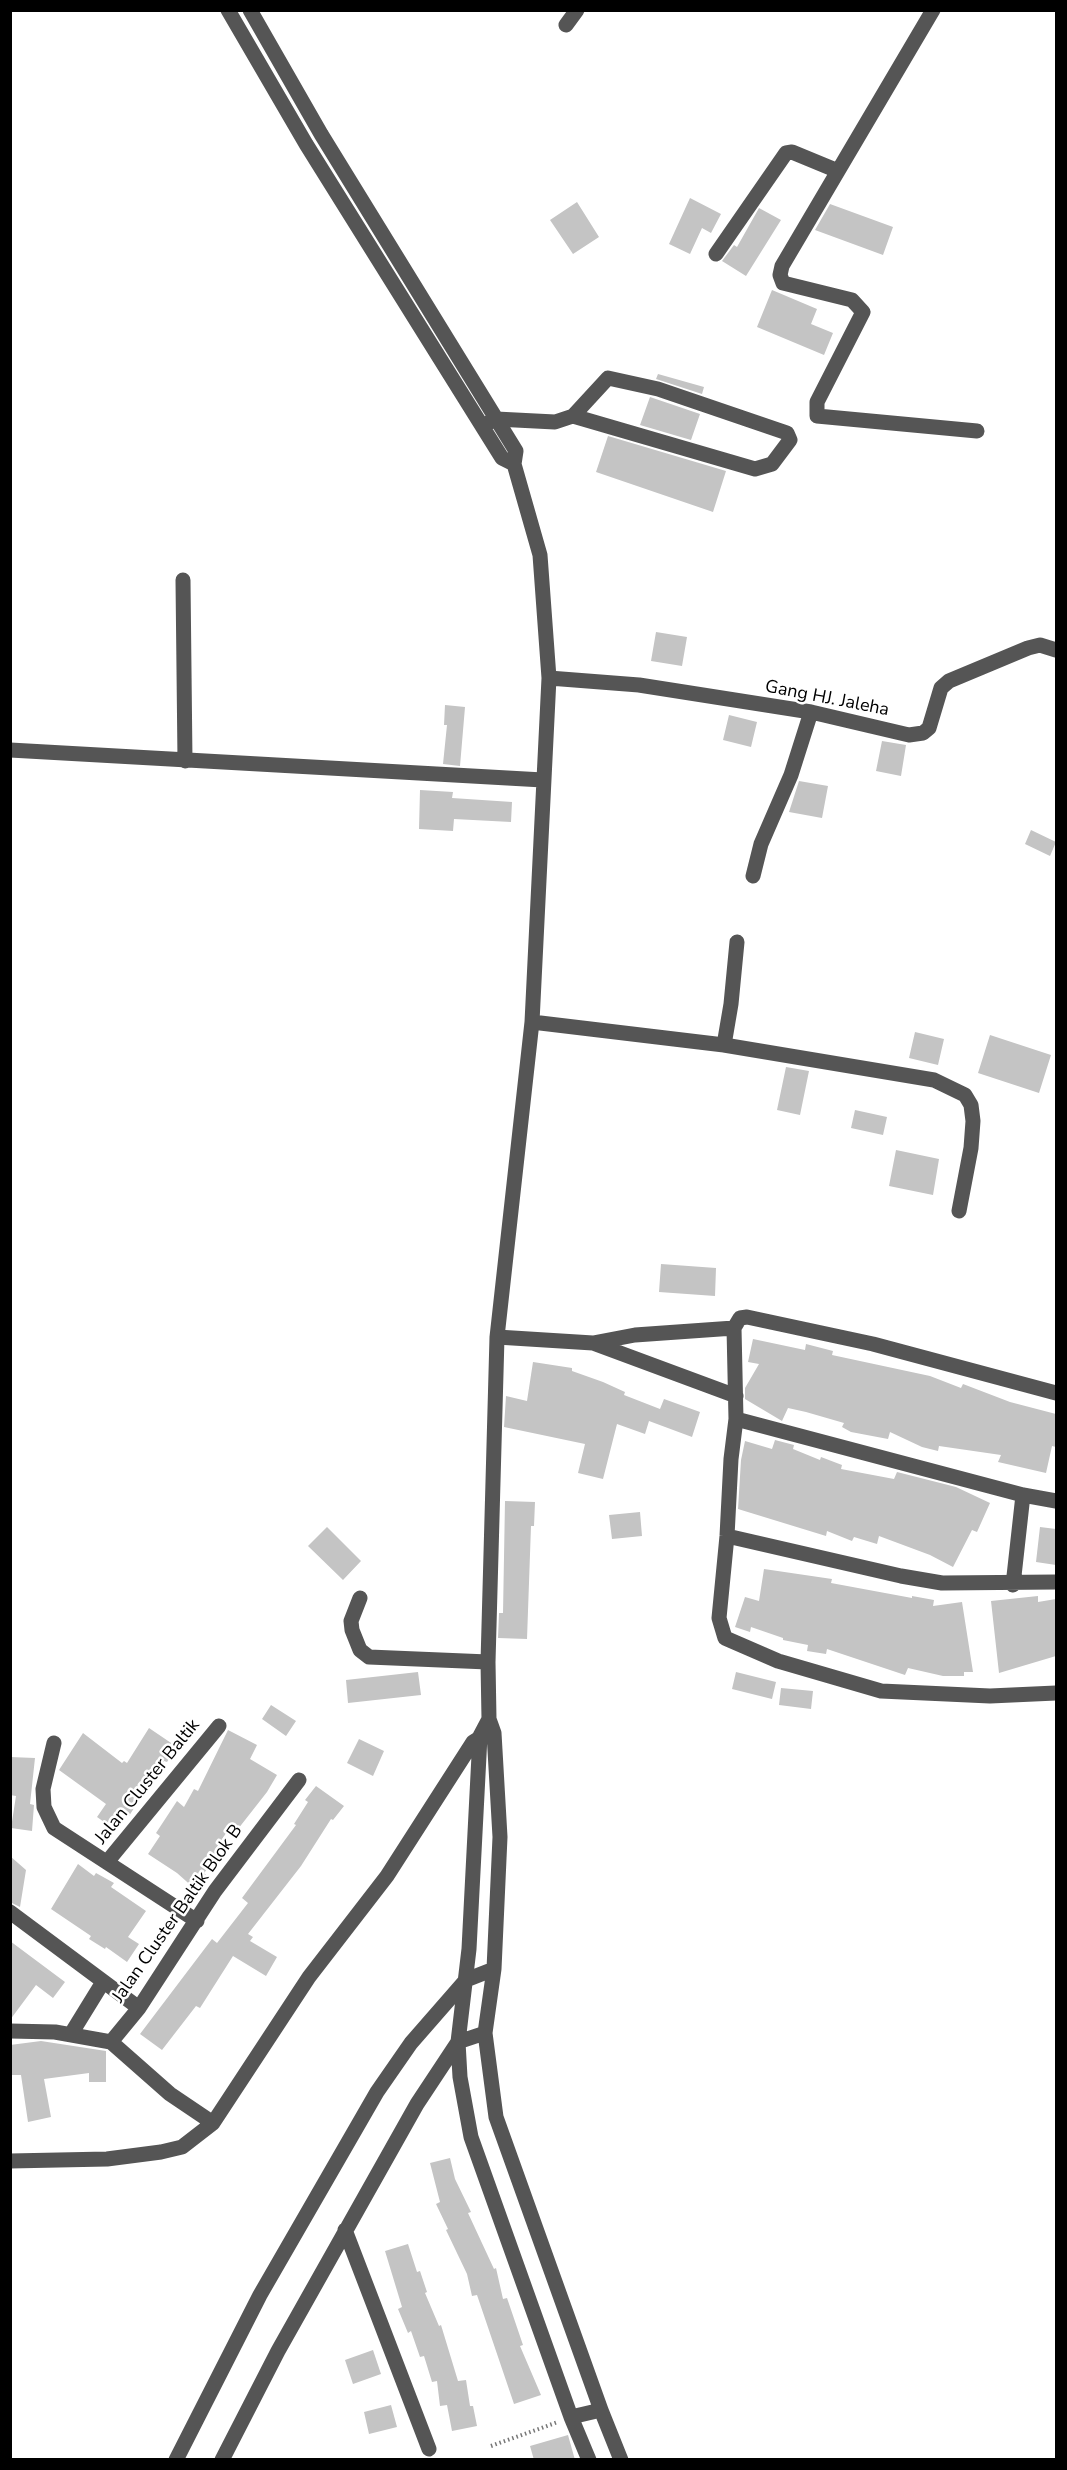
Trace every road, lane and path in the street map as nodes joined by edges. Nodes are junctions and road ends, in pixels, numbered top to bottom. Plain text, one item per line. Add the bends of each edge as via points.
1 (228, 10) edge
2 (250, 10) edge
3 (577, 10) edge
4 (933, 10) edge
5 (566, 25) dead end
6 (838, 171) junction
7 (716, 254) dead end
8 (573, 416) junction
9 (489, 422) junction
10 (977, 431) dead end
11 (183, 580) dead end
12 (1056, 650) edge
13 (549, 678) junction
14 (811, 712) junction
15 (10, 750) edge
16 (185, 761) junction
17 (543, 780) junction
18 (753, 876) dead end
19 (737, 942) dead end
20 (532, 1022) junction
21 (724, 1045) junction
22 (959, 1211) dead end
23 (734, 1328) junction
24 (497, 1336) junction
25 (593, 1343) junction
26 (1056, 1393) edge
27 (736, 1396) junction
28 (736, 1419) junction
29 (1023, 1495) junction
30 (1056, 1501) edge
31 (727, 1536) junction
32 (1056, 1582) edge
33 (1013, 1585) junction
34 (360, 1598) dead end
35 (488, 1662) junction
36 (1056, 1693) edge
37 (219, 1726) dead end
38 (488, 1729) junction
39 (54, 1743) dead end
40 (299, 1780) dead end
41 (107, 1862) junction
42 (10, 1912) edge
43 (197, 1922) junction
44 (494, 1969) junction
45 (466, 1980) junction
46 (103, 1982) junction
47 (139, 2008) junction
48 (10, 2031) edge
49 (485, 2033) junction
50 (71, 2034) junction
51 (111, 2042) junction
52 (458, 2042) junction
53 (213, 2123) junction
54 (10, 2161) edge
55 (345, 2230) junction
56 (601, 2410) junction
57 (571, 2417) junction
58 (491, 2446) dead end
59 (429, 2449) dead end
60 (176, 2460) edge
61 (222, 2460) edge
62 (589, 2460) edge
63 (621, 2460) edge

1 - 9 street via 306,144
2 - 9 street
3 - 5 street
4 - 6 street
6 - 7 street via 786,153
6 - 10 street via 780,275 783,283 852,300 863,312 818,402 817,416
8 - 8 street via 755,469 772,464 790,440 787,433 658,389 608,378
8 - 9 street via 555,422
9 - 13 street via 502,458 514,464 540,555
11 - 16 street
12 - 14 street, Gang HJ. Jaleha via 1040,645 1028,648 949,681 941,688 929,728 923,733 909,735
13 - 14 street, Gang HJ. Jaleha via 639,685
13 - 17 street
14 - 18 street via 791,775 761,844
15 - 16 street
16 - 17 street
17 - 20 street
19 - 21 street
20 - 21 street
20 - 24 street
21 - 22 street via 934,1080 965,1095 973,1121
23 - 25 street via 635,1335
23 - 26 street via 740,1318 747,1317 873,1344
23 - 27 street
24 - 25 street
24 - 35 street
25 - 27 street
27 - 28 street
28 - 29 street
28 - 31 street
29 - 30 street
29 - 33 street
31 - 33 street via 901,1576 942,1583
31 - 36 street via 719,1618 725,1638 778,1661 881,1691 990,1696
32 - 33 street
34 - 35 street via 352,1630 360,1650 369,1657
35 - 38 street
37 - 41 street, Jalan Cluster Baltik
38 - 44 street via 500,1837
38 - 45 street
38 - 53 street via 473,1742 387,1876 309,1977
39 - 41 street, Jalan Cluster Baltik via 43,1789 48,1818 54,1827
40 - 43 street, Jalan Cluster Baltik Blok B via 215,1891
41 - 43 street, Jalan Cluster Baltik
42 - 46 street
43 - 47 street, Jalan Cluster Baltik Blok B
44 - 45 street
44 - 49 street
45 - 52 street
45 - 60 street via 411,2043 376,2092 260,2295
46 - 47 street
46 - 50 street
47 - 51 street, Jalan Cluster Baltik Blok B
48 - 50 street
49 - 52 street
49 - 56 street via 496,2116
50 - 51 street
51 - 53 street via 145,2074
52 - 55 street via 417,2104
52 - 57 street via 471,2137
53 - 54 street via 182,2147 161,2152
55 - 59 street
55 - 61 street
56 - 57 street
56 - 63 street
57 - 58 path
57 - 62 street

